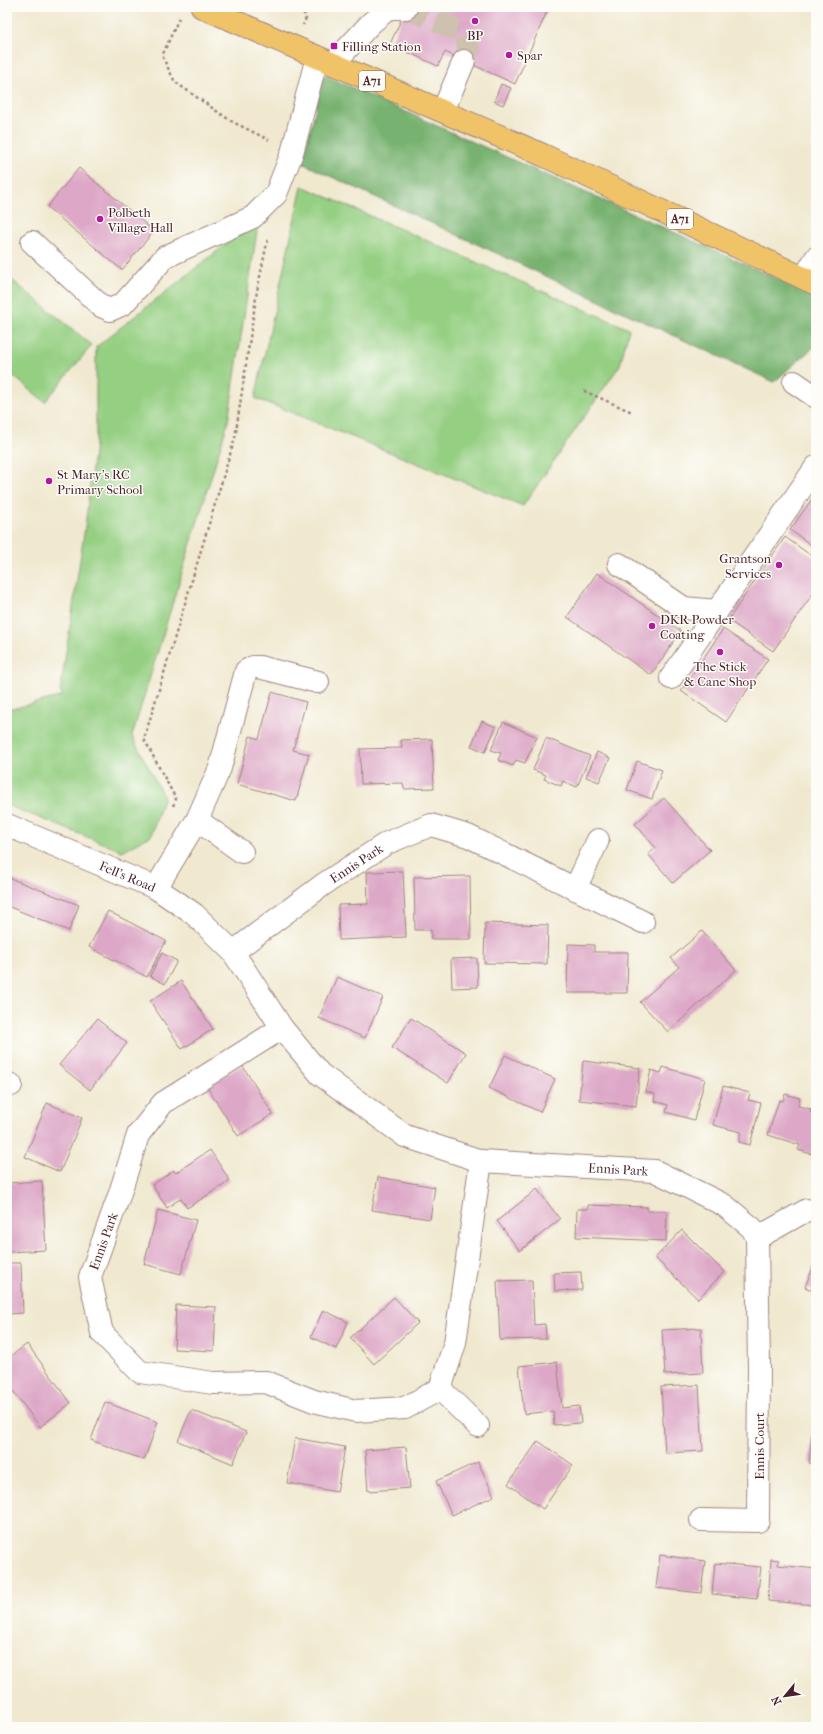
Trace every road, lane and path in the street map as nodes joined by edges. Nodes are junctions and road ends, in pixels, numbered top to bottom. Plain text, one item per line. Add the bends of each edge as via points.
1 (202, 7) edge
2 (406, 8) dead end
3 (181, 14) dead end
4 (325, 61) junction
5 (464, 61) tunnel mouth
6 (443, 111) junction
7 (292, 152) junction
8 (270, 232) dead end
9 (32, 242) dead end
10 (816, 258) edge
11 (810, 281) edge
12 (794, 382) dead end
13 (584, 391) dead end
14 (816, 397) edge
15 (632, 412) dead end
16 (816, 467) edge
17 (619, 564) dead end
18 (717, 611) junction
19 (671, 678) dead end
20 (318, 682) dead end
21 (170, 813) dead end
22 (197, 820) junction
23 (7, 826) edge
24 (598, 840) dead end
25 (242, 852) dead end
26 (156, 888) junction
27 (575, 889) junction
28 (643, 922) dead end
29 (233, 952) junction
30 (282, 1028) junction
31 (481, 1160) junction
32 (807, 1210) dead end
33 (757, 1238) junction
34 (440, 1389) junction
35 (478, 1426) dead end
36 (701, 1520) dead end

1 - 4 main road, A71
2 - 4 street via 389,8
3 - 7 path via 162,56 175,82 231,121
4 - 6 main road, A71
4 - 7 street
5 - 6 street
6 - 11 main road, A71 via 543,154
7 - 9 street via 276,194 253,217 165,257 123,304 110,310 101,306
8 - 21 path via 257,291 235,438 144,739 176,799
10 - 11 street
12 - 14 street
13 - 15 path
16 - 18 street
17 - 18 street via 684,608
18 - 19 street
20 - 22 street via 259,667 246,671 220,768
22 - 25 street
22 - 26 street
23 - 26 street, Fell's Road
24 - 27 street
26 - 29 street, Fell's Road via 194,914
27 - 28 street, Ennis Park
27 - 29 street, Ennis Park via 468,836 430,825 386,843 324,884
29 - 30 street, Ennis Park
30 - 31 street, Ennis Park via 320,1074 405,1136
30 - 34 street, Ennis Park via 163,1103 138,1135 90,1277 102,1333 140,1372 213,1383 266,1382 314,1402 356,1411 405,1408
31 - 33 street, Ennis Park via 655,1171 724,1205 752,1228
31 - 34 street via 455,1343
32 - 33 street
33 - 36 street, Ennis Court via 758,1521
34 - 35 street

